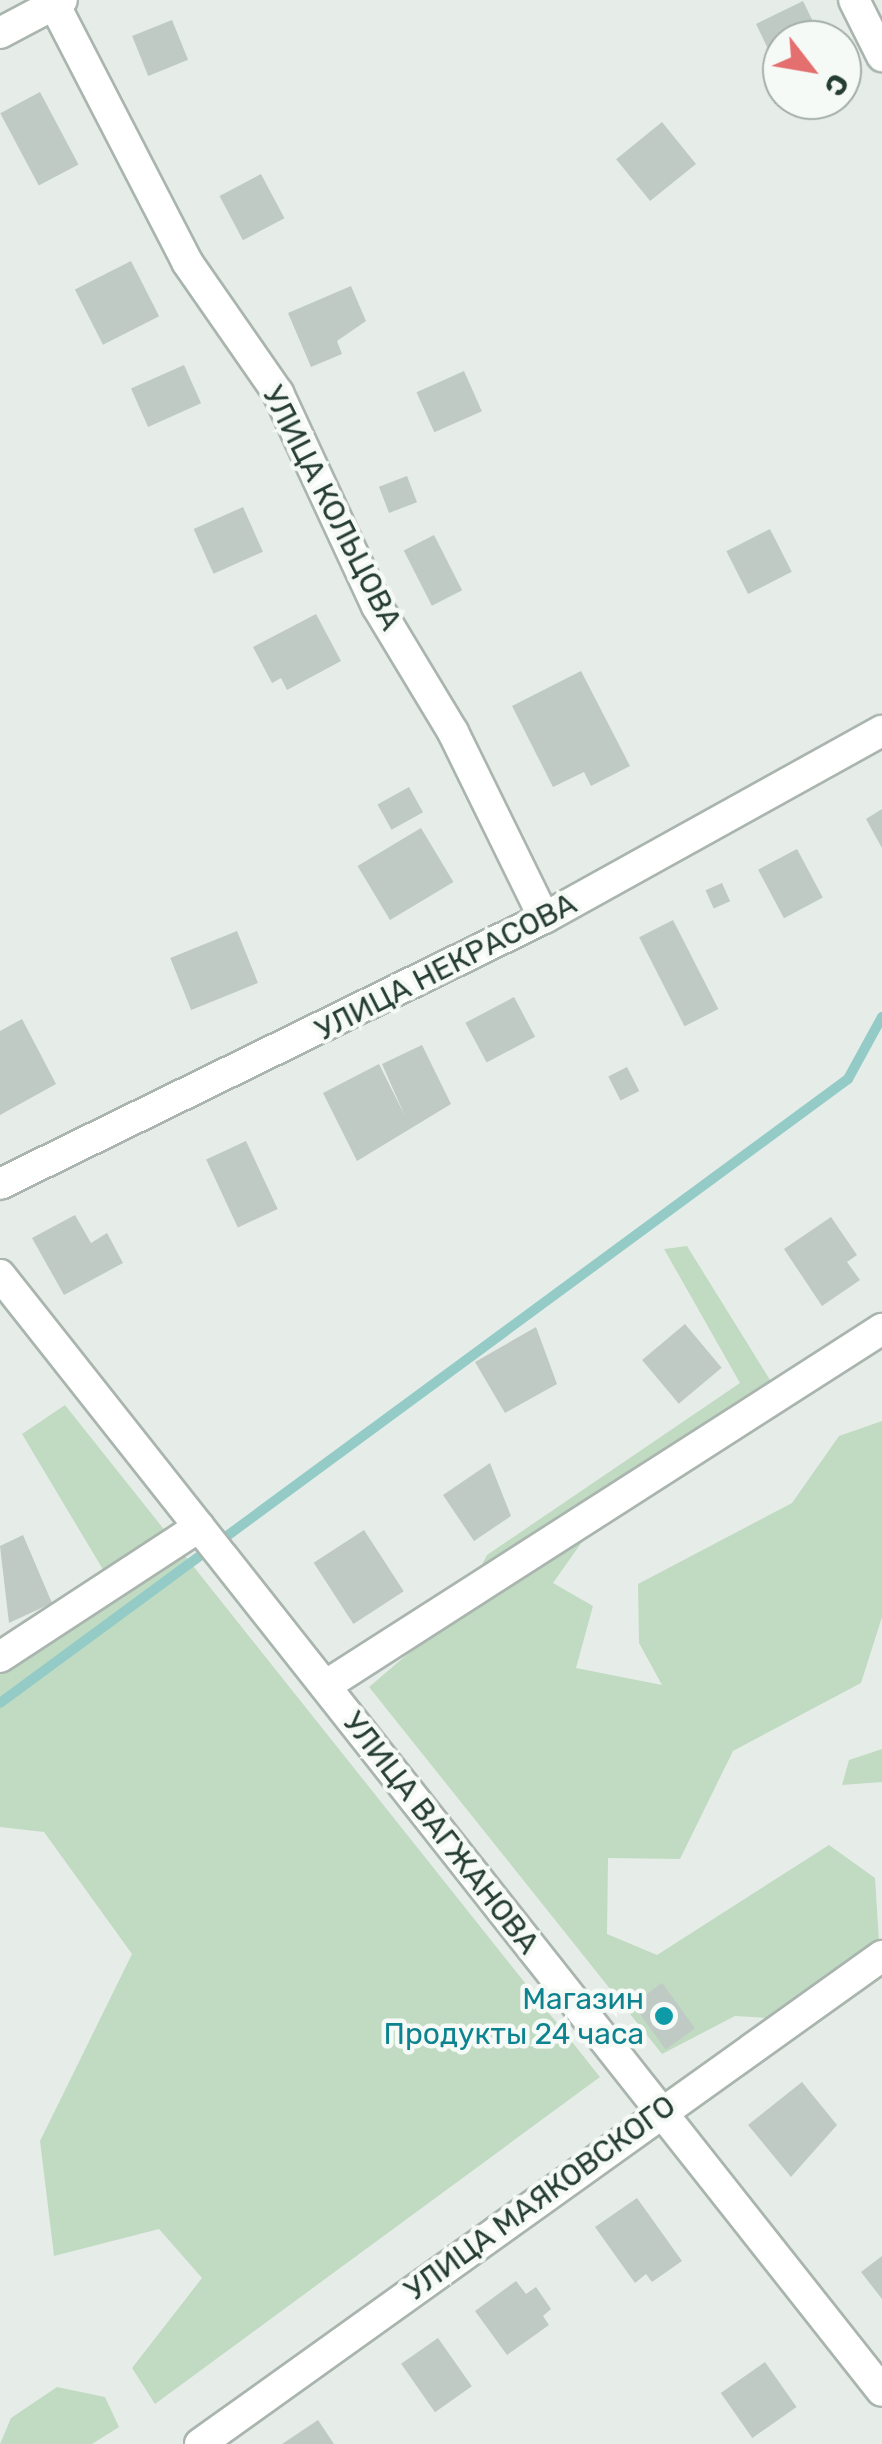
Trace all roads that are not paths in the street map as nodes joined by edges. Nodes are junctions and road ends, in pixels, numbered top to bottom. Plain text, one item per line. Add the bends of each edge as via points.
1 (854, 0) edge
2 (56, 1) edge
3 (0, 32) edge
4 (882, 56) edge
5 (882, 731) edge
6 (544, 918) junction
7 (0, 1184) edge
8 (0, 1275) edge
9 (882, 1329) edge
10 (199, 1527) junction
11 (0, 1657) edge
12 (325, 1686) junction
13 (882, 1956) edge
14 (660, 2110) junction
15 (877, 2376) edge
16 (200, 2444) edge

1 - 4 street
2 - 3 street
2 - 6 street, УЛИЦА КОЛЬЦОВА via 187,262 278,393 377,606 453,732
5 - 6 street, УЛИЦА НЕКРАСОВА
6 - 7 street, УЛИЦА НЕКРАСОВА
8 - 10 street, УЛИЦА ВАГЖАНОВА
9 - 12 street
10 - 11 street
10 - 12 street, УЛИЦА ВАГЖАНОВА
12 - 14 street, УЛИЦА ВАГЖАНОВА
13 - 14 street, УЛИЦА МАЯКОВСКОГО
14 - 15 street, УЛИЦА ВАГЖАНОВА
14 - 16 street, УЛИЦА МАЯКОВСКОГО

